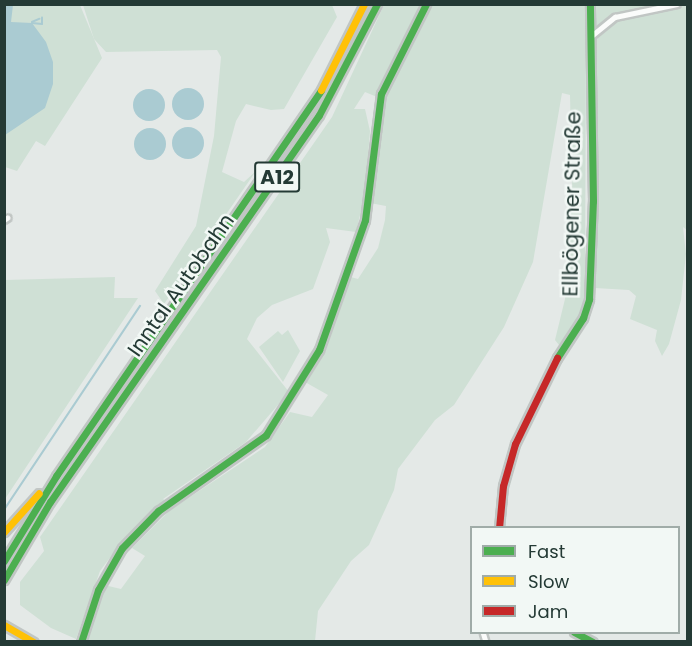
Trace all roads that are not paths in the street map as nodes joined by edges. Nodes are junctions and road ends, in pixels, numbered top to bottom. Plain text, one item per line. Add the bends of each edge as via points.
1 (363, 4) edge
2 (377, 4) edge
3 (426, 4) edge
4 (590, 4) edge
5 (677, 4) edge
6 (588, 39) junction
7 (56, 476) junction
8 (500, 526) edge
9 (4, 532) edge
10 (4, 561) edge
11 (4, 580) edge
12 (4, 625) edge
13 (4, 630) edge
14 (576, 634) edge
15 (26, 642) edge
16 (33, 642) edge
17 (81, 642) edge
18 (593, 642) edge

1 - 7 main road, Inntal Autobahn / A12 via 324,85
2 - 11 main road, Inntal Autobahn / A12 via 319,115 42,514
3 - 17 main road via 392,70 376,114 370,193 362,233 309,369 277,420 253,447 158,512 122,548 98,590
4 - 6 main road, Ellbögener Straße
5 - 6 street via 615,17
6 - 8 main road, Ellbögener Straße via 593,201 589,299 584,318 556,358 515,444 503,486
7 - 9 main road
7 - 10 main road, Inntal Autobahn / A12
12 - 16 main road
13 - 15 main road
14 - 18 main road

